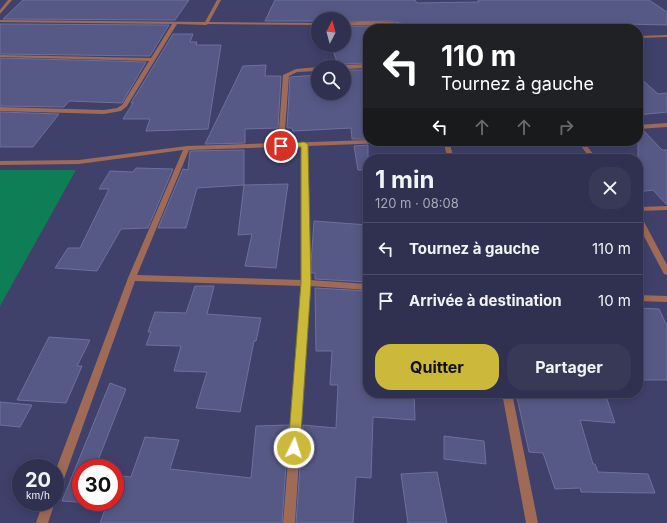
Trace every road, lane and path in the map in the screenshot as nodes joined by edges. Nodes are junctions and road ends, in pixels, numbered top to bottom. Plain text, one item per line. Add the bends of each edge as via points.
1 (10, 0) edge
2 (219, 0) edge
3 (0, 13) edge
4 (0, 21) edge
5 (175, 23) junction
6 (206, 24) junction
7 (311, 24) edge
8 (351, 24) edge
9 (363, 24) edge
10 (363, 24) edge
11 (398, 24) edge
12 (667, 36) edge
13 (643, 37) edge
14 (0, 56) edge
15 (151, 60) junction
16 (363, 66) edge
17 (351, 67) edge
18 (311, 70) edge
19 (0, 109) edge
20 (667, 125) edge
21 (643, 127) edge
22 (363, 142) edge
23 (304, 144) junction
24 (281, 146) junction
25 (584, 146) edge
26 (187, 148) junction
27 (590, 154) edge
28 (0, 163) edge
29 (667, 208) edge
30 (643, 209) edge
31 (643, 227) edge
32 (667, 272) edge
33 (132, 278) junction
34 (306, 283) junction
35 (363, 287) edge
36 (643, 298) edge
37 (667, 299) edge
38 (508, 398) edge
39 (64, 463) edge
40 (46, 511) edge
41 (42, 523) edge
42 (289, 523) edge
43 (532, 523) edge

1 - 3 street
2 - 6 street
4 - 5 street
5 - 6 street
5 - 15 street
6 - 7 street
8 - 9 street
10 - 11 street
12 - 13 street
14 - 15 street
15 - 19 street via 124,106 119,110 104,112
16 - 17 street
18 - 24 street via 286,75
20 - 21 street
22 - 23 street
23 - 24 street
23 - 34 street
24 - 26 street
25 - 27 street
26 - 28 street via 79,162
26 - 33 street
29 - 30 street
31 - 32 street
33 - 34 street
33 - 39 street
34 - 35 street
34 - 42 street
36 - 37 street
38 - 43 street
40 - 41 street

